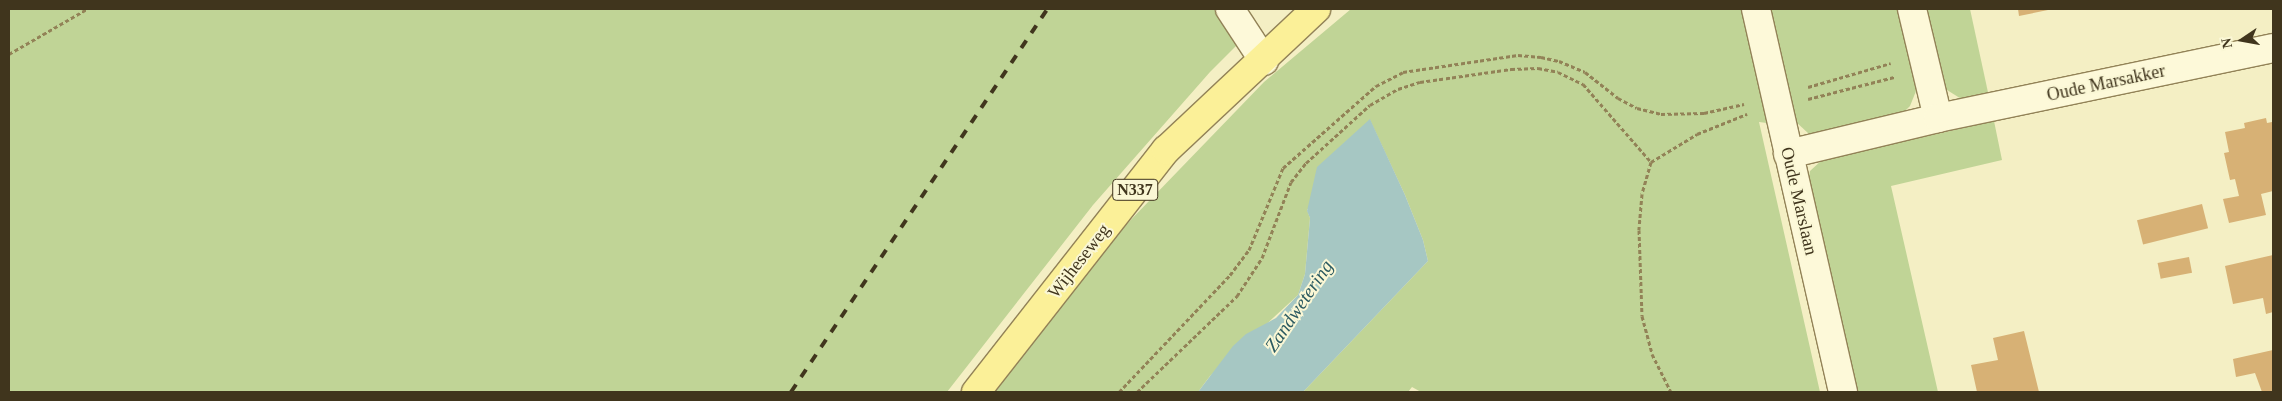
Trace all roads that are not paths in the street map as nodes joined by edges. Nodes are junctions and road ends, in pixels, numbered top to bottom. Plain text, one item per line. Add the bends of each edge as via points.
1 (1230, 9) edge
2 (1316, 9) edge
3 (1756, 9) edge
4 (1912, 9) edge
5 (2273, 48) edge
6 (1264, 61) junction
7 (1938, 118) junction
8 (1788, 154) junction
9 (976, 392) edge
10 (1843, 392) edge

1 - 6 street
2 - 6 main road, Wijheseweg / N337
3 - 8 street, Oude Marslaan
4 - 7 street
5 - 7 street, Oude Marsakker
6 - 9 main road, Wijheseweg / N337 via 1166,150
7 - 8 street, Oude Marsakker
8 - 10 street, Oude Marslaan

